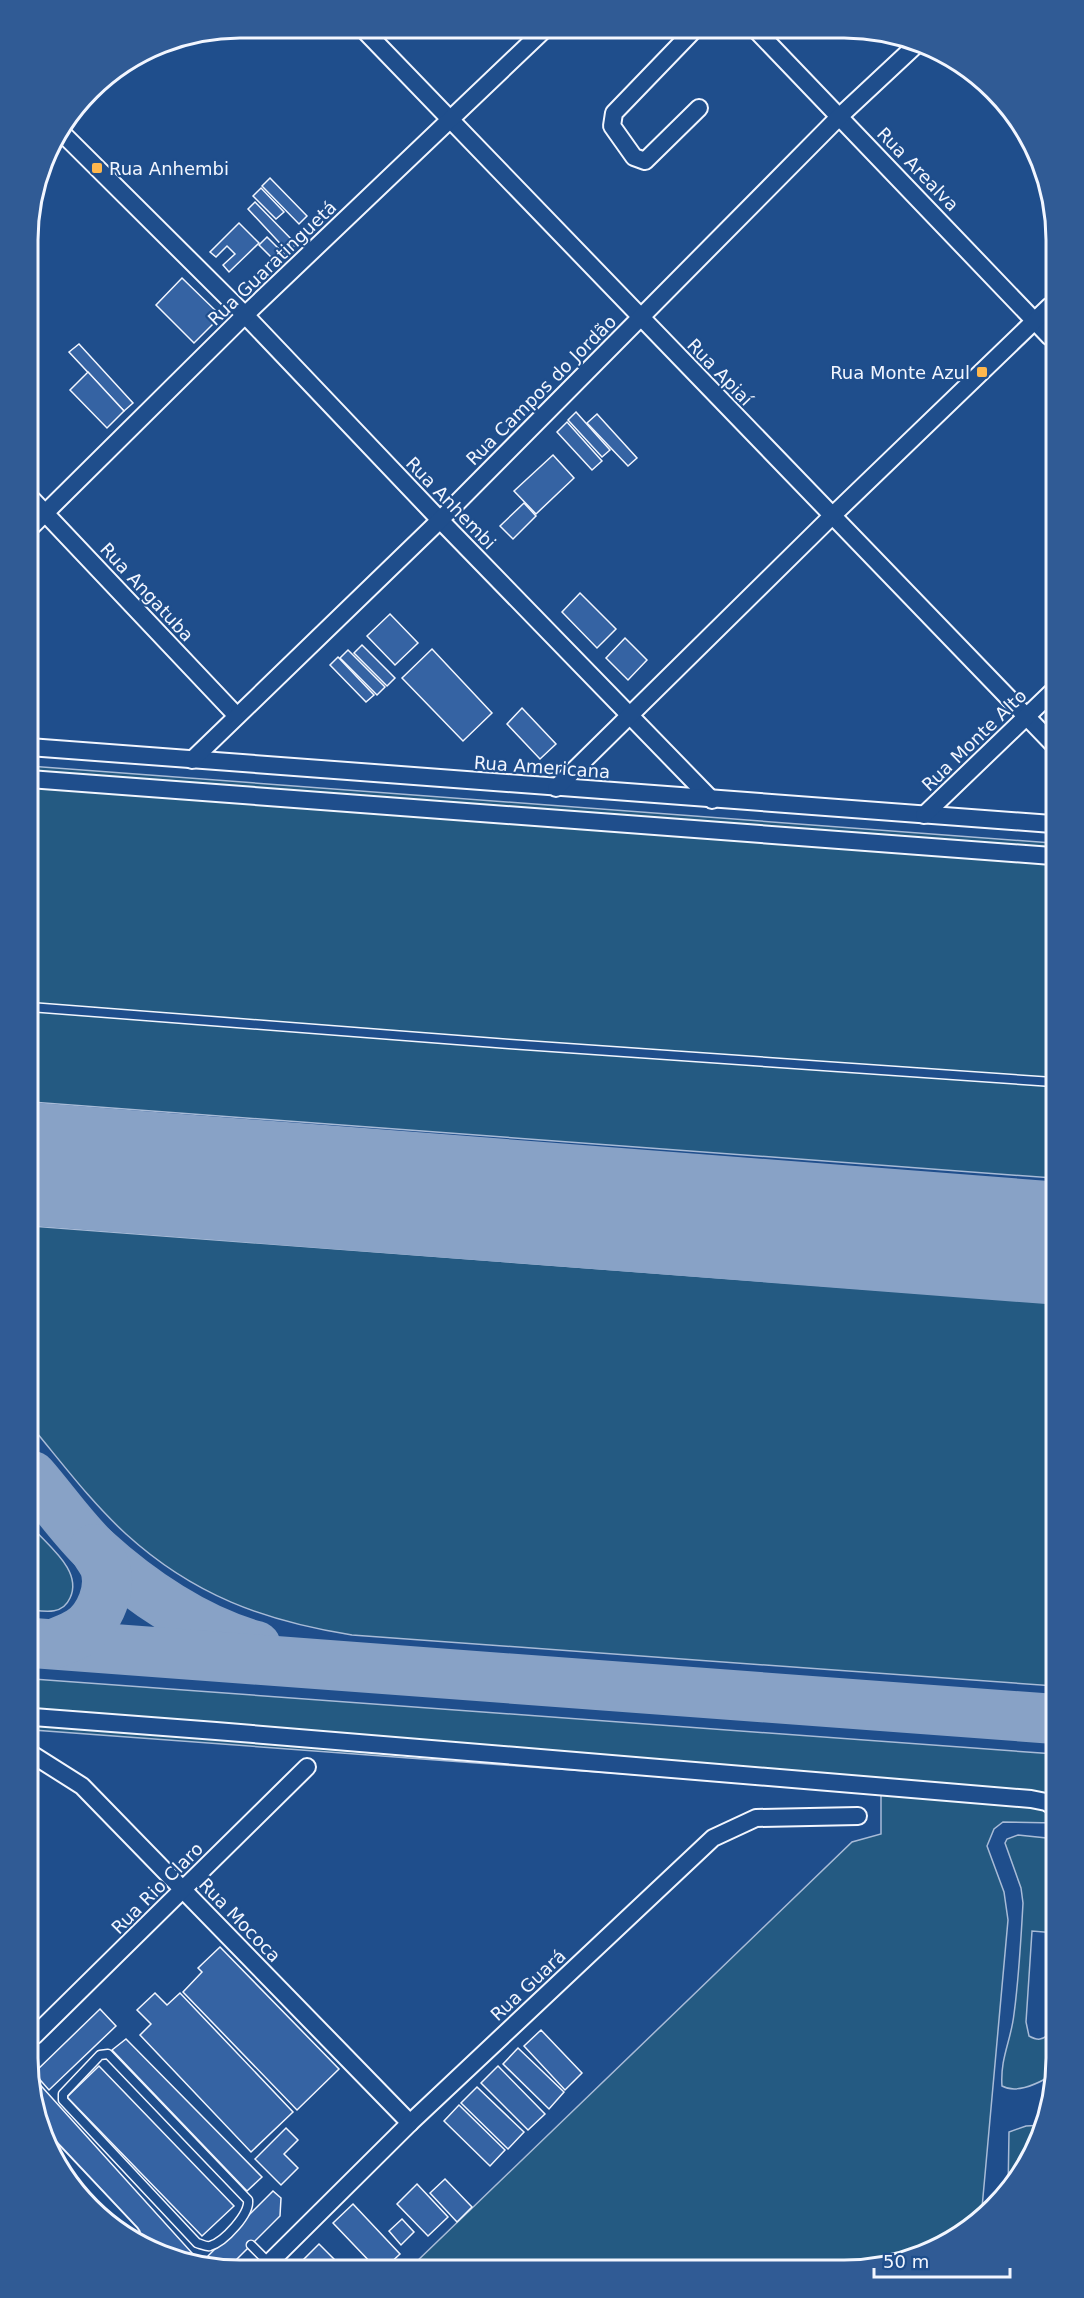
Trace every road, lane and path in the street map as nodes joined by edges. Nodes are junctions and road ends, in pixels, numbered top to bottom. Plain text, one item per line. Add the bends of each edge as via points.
1 (372, 38) edge
2 (536, 38) edge
3 (686, 38) edge
4 (764, 38) edge
5 (912, 49) edge
6 (699, 108) dead end
7 (840, 116) junction
8 (450, 120) junction
9 (66, 137) edge
10 (1046, 310) edge
11 (245, 315) junction
12 (640, 317) junction
13 (1035, 321) junction
14 (1046, 333) edge
15 (38, 505) edge
16 (46, 513) junction
17 (832, 516) junction
18 (440, 520) junction
19 (38, 521) edge
20 (1046, 698) edge
21 (631, 715) junction
22 (1027, 716) junction
23 (237, 717) junction
24 (1046, 737) edge
25 (38, 748) edge
26 (192, 760) junction
27 (38, 780) edge
28 (556, 788) junction
29 (712, 800) junction
30 (924, 815) junction
31 (1046, 824) edge
32 (1046, 856) edge
33 (38, 1008) edge
34 (1046, 1082) edge
35 (38, 1717) edge
36 (38, 1758) edge
37 (306, 1767) dead end
38 (1046, 1803) edge
39 (858, 1816) dead end
40 (182, 1890) junction
41 (38, 2032) edge
42 (410, 2123) junction
43 (73, 2172) edge
44 (118, 2220) edge
45 (235, 2228) joint
46 (251, 2245) dead end
47 (263, 2260) edge
48 (272, 2260) edge

1 - 8 street, Rua Apiaí
2 - 8 street, Rua Guaratinguetá
3 - 6 street via 614,113 612,126 634,157 645,161
4 - 7 street, Rua Arealva
5 - 7 street, Rua Campos do Jordão
7 - 12 street, Rua Campos do Jordão
7 - 13 street, Rua Arealva
8 - 11 street, Rua Guaratinguetá
8 - 12 street, Rua Apiaí
9 - 11 street, Rua Anhembi
10 - 13 street
11 - 16 street, Rua Guaratinguetá
11 - 18 street, Rua Anhembi
12 - 17 street, Rua Apiaí
12 - 18 street, Rua Campos do Jordão
13 - 14 street, Rua Arealva
13 - 17 street
15 - 16 street, Rua Angatuba
16 - 19 street, Rua Guaratinguetá
16 - 23 street, Rua Angatuba
17 - 21 street
17 - 22 street, Rua Apiaí
18 - 21 street, Rua Anhembi
18 - 23 street, Rua Campos do Jordão
20 - 22 street, Rua Monte Alto
21 - 28 street
21 - 29 street, Rua Anhembi
22 - 24 street, Rua Apiaí
22 - 30 street, Rua Monte Alto
23 - 26 street, Rua Campos do Jordão
25 - 26 street, Rua Americana
26 - 28 street, Rua Americana
27 - 32 street
28 - 29 street, Rua Americana
29 - 30 street, Rua Americana
30 - 31 street, Rua Americana
33 - 34 lane
35 - 38 street via 1031,1798
36 - 40 street, Rua Mococa via 82,1786
37 - 40 street, Rua Rio Claro
39 - 42 street, Rua Guará via 756,1818 713,1838
40 - 41 street, Rua Rio Claro
40 - 42 street, Rua Mococa
42 - 48 street, Rua Guará
43 - 44 street
45 - 45 lane via 208,2246 197,2243 63,2100 63,2094 100,2055 108,2054 248,2200 246,2213
46 - 47 lane

